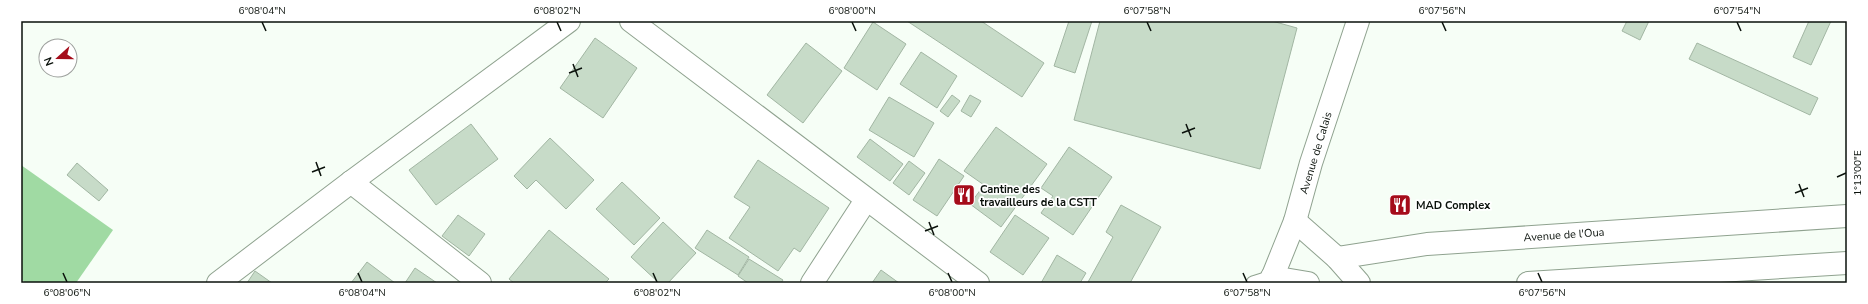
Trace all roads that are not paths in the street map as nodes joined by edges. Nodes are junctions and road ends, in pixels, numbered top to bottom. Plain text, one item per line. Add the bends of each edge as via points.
1 (569, 21) edge
2 (631, 21) edge
3 (1358, 21) edge
4 (351, 182) junction
5 (866, 200) junction
6 (1847, 216) edge
7 (1295, 221) junction
8 (1338, 258) junction
9 (1847, 263) edge
10 (1263, 281) edge
11 (218, 283) edge
12 (480, 283) edge
13 (812, 283) edge
14 (978, 283) edge
15 (1308, 283) edge
16 (1359, 283) edge
17 (1528, 283) edge

1 - 4 street
2 - 5 street
3 - 7 street, Avenue de Calais via 1311,163
4 - 11 street
4 - 12 street
5 - 13 street
5 - 14 street
6 - 8 street, Avenue de l'Oua via 1427,244
7 - 8 street
7 - 10 street, Avenue de Calais
8 - 16 street
9 - 17 street
10 - 15 street

